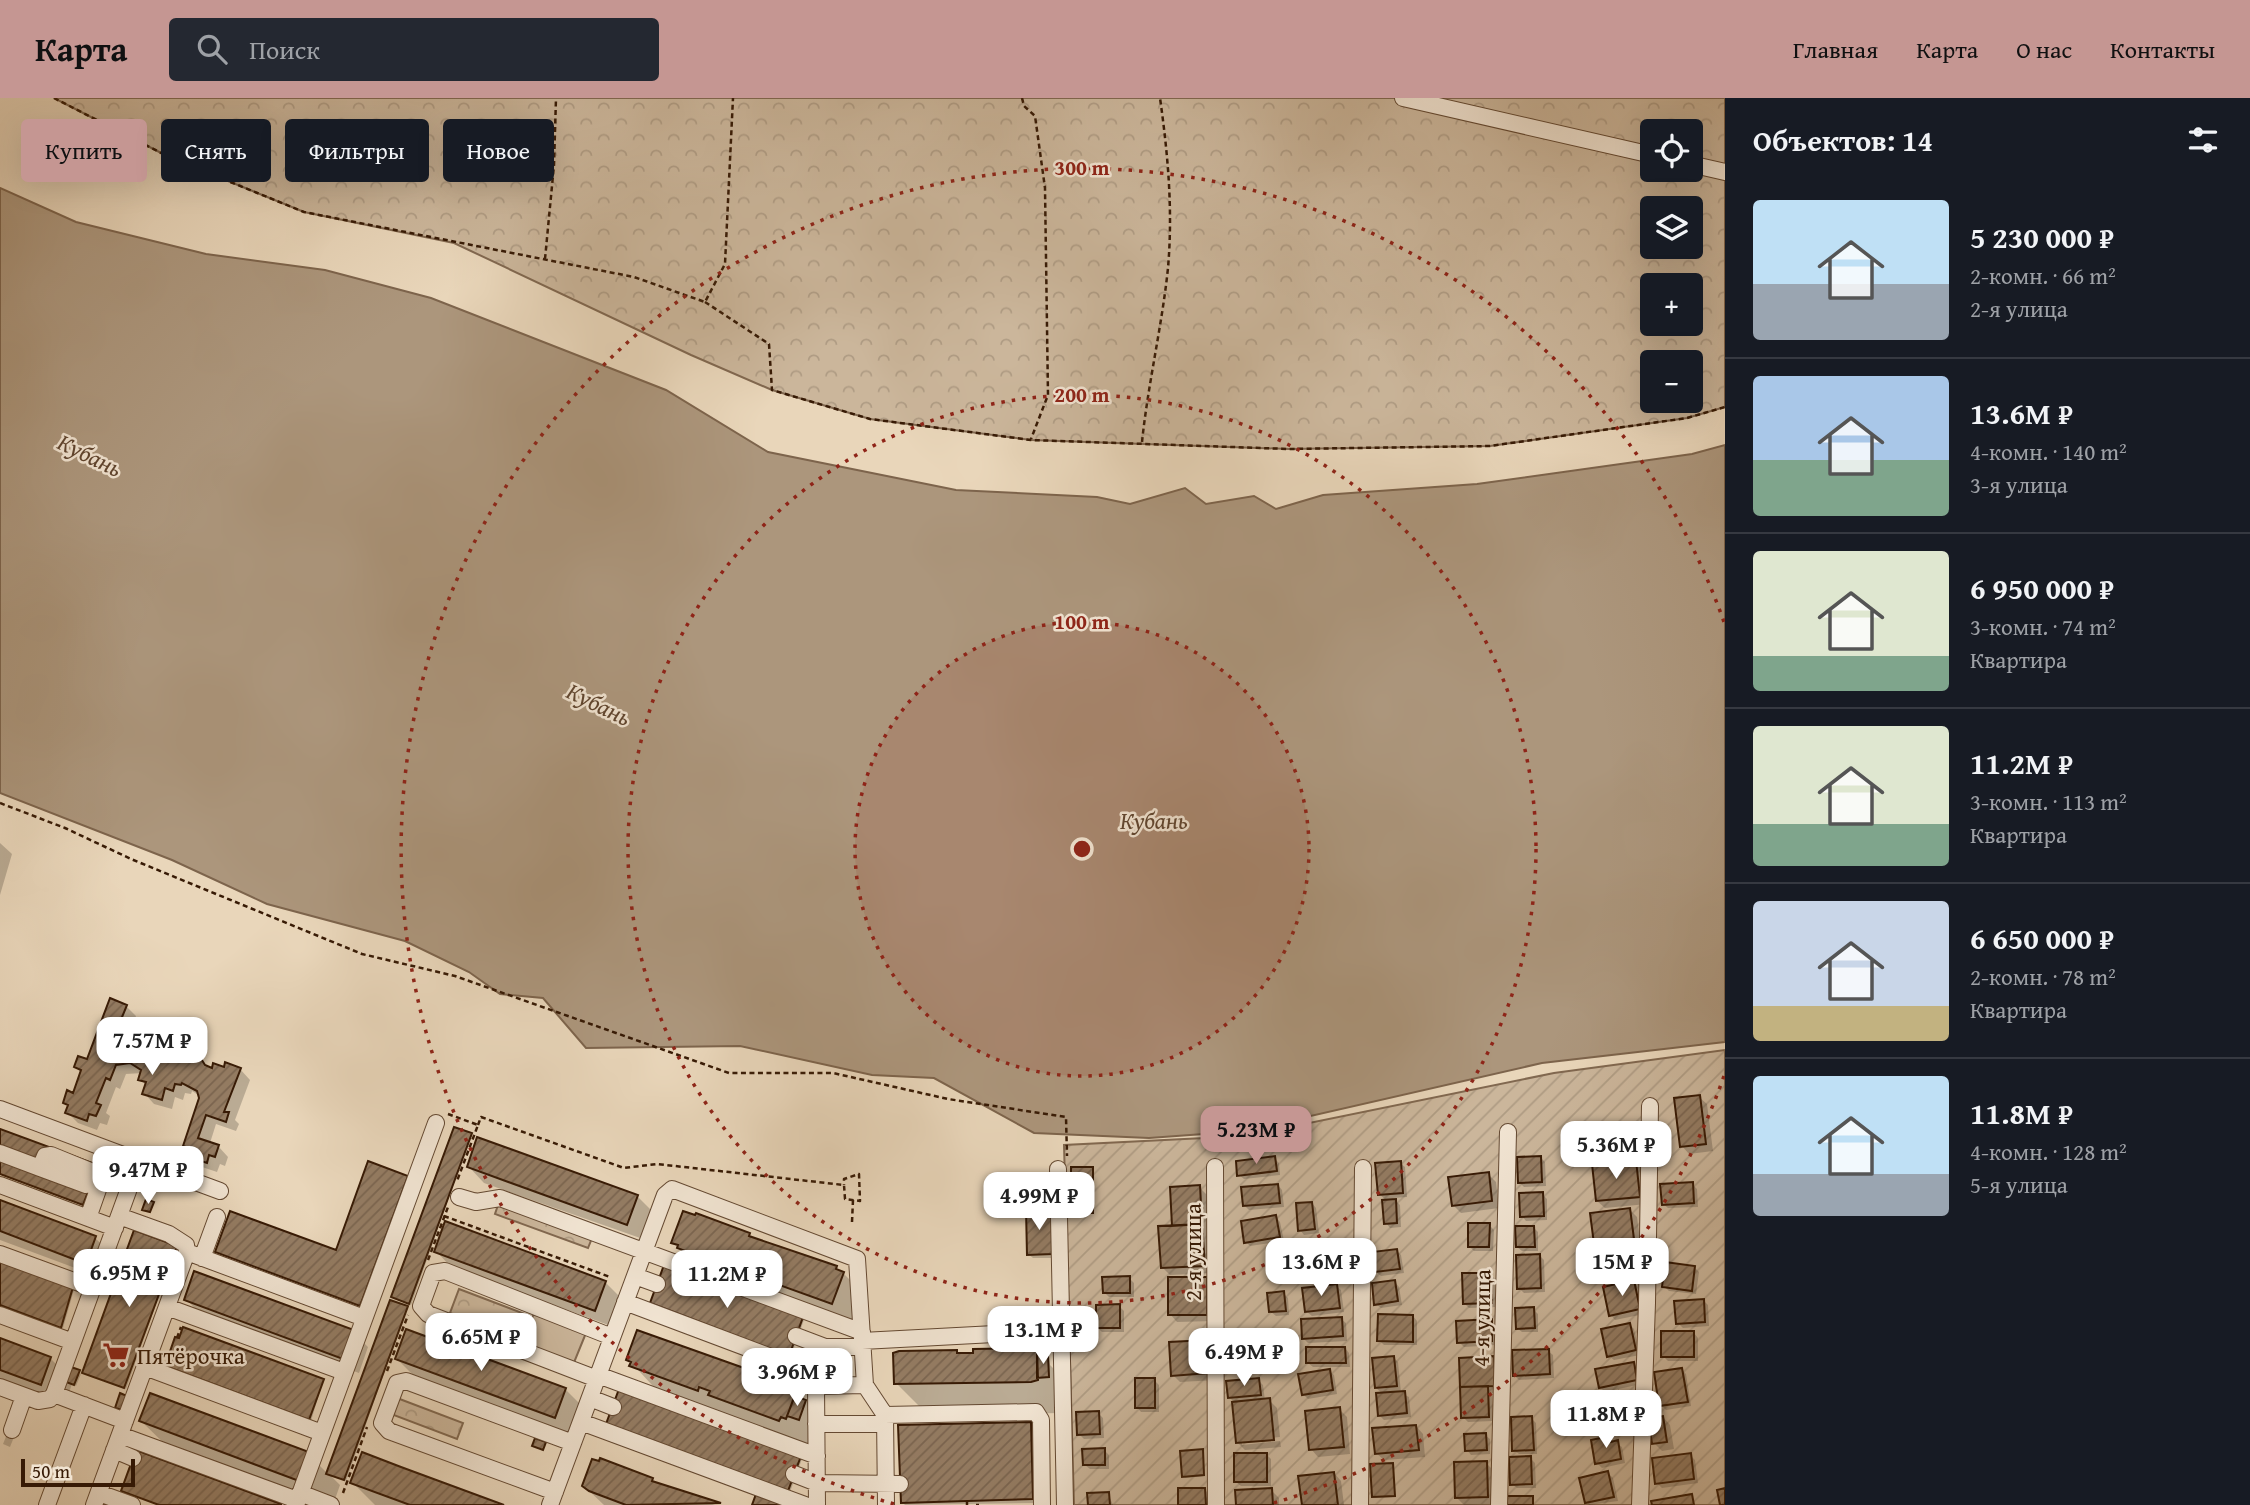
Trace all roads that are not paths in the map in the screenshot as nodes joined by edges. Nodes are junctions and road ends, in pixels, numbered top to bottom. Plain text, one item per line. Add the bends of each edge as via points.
1 (1403, 98) edge
2 (1640, 152) edge
3 (1703, 167) edge
4 (1725, 172) edge
5 (1650, 1106) dead end
6 (0, 1110) edge
7 (436, 1123) dead end
8 (1508, 1132) dead end
9 (0, 1153) edge
10 (139, 1161) junction
11 (1063, 1163) road end
12 (1215, 1167) dead end
13 (40, 1168) junction
14 (1363, 1168) dead end
15 (0, 1185) edge
16 (86, 1185) dead end
17 (220, 1191) dead end
18 (458, 1197) dead end
19 (88, 1218) junction
20 (117, 1222) junction
21 (215, 1233) dead end
22 (644, 1250) junction
23 (0, 1254) edge
24 (194, 1255) junction
25 (635, 1276) junction
26 (657, 1284) dead end
27 (93, 1288) junction
28 (625, 1302) junction
29 (167, 1307) junction
30 (0, 1315) edge
31 (364, 1318) junction
32 (1051, 1331) dead end
33 (796, 1336) dead end
34 (612, 1337) junction
35 (862, 1340) junction
36 (73, 1342) junction
37 (145, 1367) junction
38 (344, 1373) junction
39 (597, 1377) junction
40 (864, 1385) junction
41 (816, 1386) junction
42 (0, 1387) edge
43 (54, 1394) junction
44 (24, 1396) junction
45 (590, 1398) junction
46 (84, 1405) junction
47 (612, 1407) dead end
48 (885, 1420) junction
49 (581, 1422) junction
50 (816, 1424) junction
51 (12, 1430) dead end
52 (322, 1433) junction
53 (120, 1435) junction
54 (573, 1443) junction
55 (817, 1456) junction
56 (134, 1458) dead end
57 (794, 1474) dead end
58 (817, 1483) junction
59 (893, 1484) junction
60 (97, 1499) edge
61 (128, 1500) edge
62 (298, 1500) edge
63 (554, 1501) edge
64 (47, 1505) edge
65 (331, 1505) edge
66 (805, 1505) edge
67 (817, 1505) edge
68 (886, 1505) edge
69 (1042, 1505) edge
70 (1065, 1505) edge
71 (1216, 1505) edge
72 (1360, 1505) edge
73 (1499, 1505) edge
74 (1640, 1505) edge

1 - 2 street
3 - 4 street
5 - 74 street
6 - 10 street
7 - 31 street
8 - 73 street, 4-я улица
9 - 13 street
10 - 17 street
10 - 20 street
11 - 70 street
12 - 71 street, 2-я улица
13 - 16 street
13 - 19 street via 48,1155 100,1175
14 - 72 street
15 - 19 street via 73,1207
18 - 22 street via 476,1202 496,1197
19 - 20 street
20 - 24 street via 169,1234
20 - 27 street
21 - 24 street
22 - 25 street
22 - 35 street
22 - 35 street via 667,1191 687,1194 857,1259
23 - 27 street
24 - 29 street
24 - 31 street
25 - 26 street
25 - 28 street
27 - 36 street
28 - 34 street
28 - 41 street via 804,1368 811,1372
29 - 37 street
29 - 38 street
30 - 36 street via 51,1329
31 - 38 street
32 - 35 street
33 - 35 street via 825,1347
34 - 39 street
34 - 39 street via 444,1271 433,1273 421,1299 428,1314
35 - 40 street
36 - 43 street
37 - 52 street via 169,1372
37 - 53 street
38 - 52 street
39 - 45 street
39 - 55 street
40 - 41 street
40 - 48 street
41 - 50 street
42 - 44 street
43 - 44 street via 44,1402
43 - 46 street
44 - 51 street
45 - 47 street
45 - 49 street
46 - 53 street
46 - 64 street
48 - 50 street
48 - 59 street via 892,1445
48 - 69 street via 1036,1412 1041,1420
49 - 54 street
49 - 66 street
50 - 55 street
52 - 62 street
53 - 56 street
53 - 60 street
53 - 62 street
54 - 63 street
54 - 63 street via 405,1381 397,1383 383,1417 384,1428
55 - 58 street
57 - 58 street
58 - 59 street
58 - 67 street
59 - 68 street
60 - 61 street
62 - 65 street

